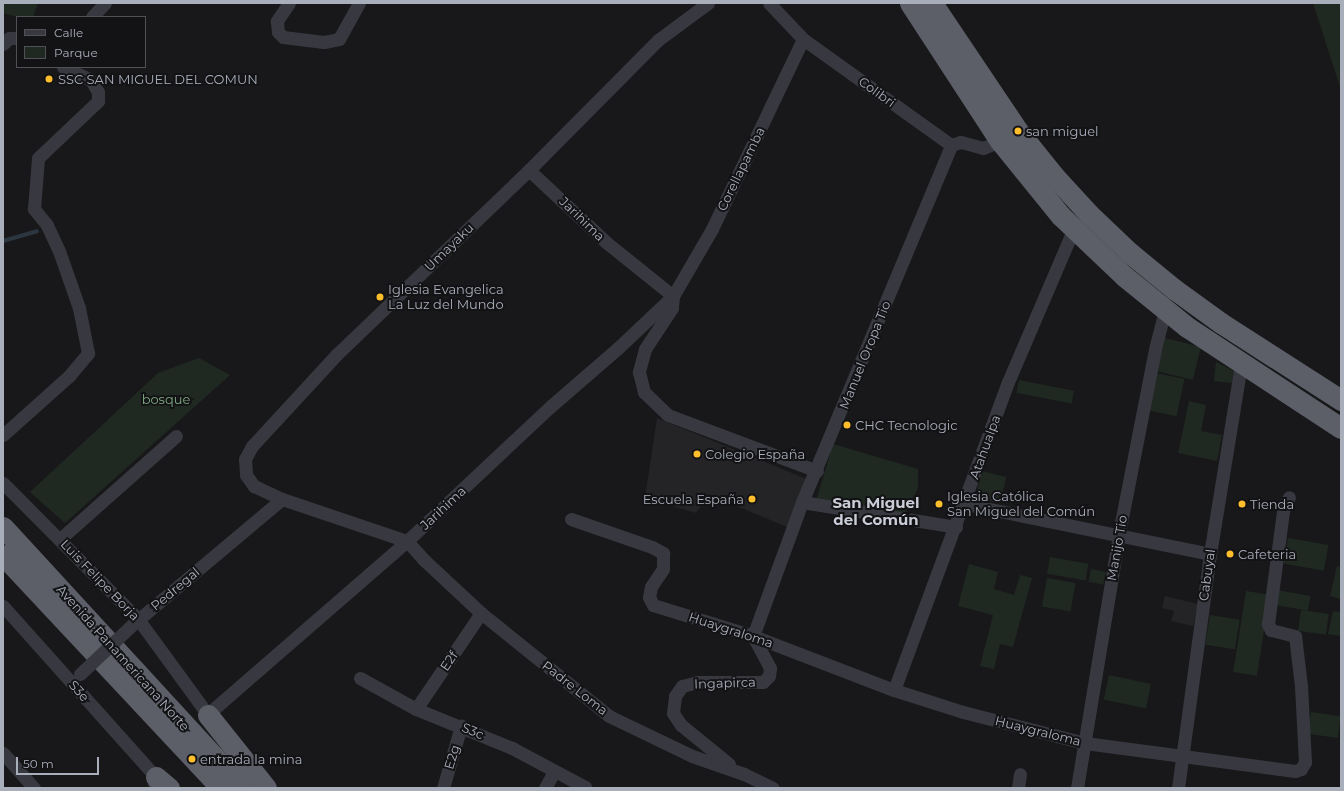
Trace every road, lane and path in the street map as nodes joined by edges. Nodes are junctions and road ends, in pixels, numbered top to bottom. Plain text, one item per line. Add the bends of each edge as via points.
1 (105, 3) edge
2 (289, 3) edge
3 (359, 3) edge
4 (708, 3) edge
5 (769, 3) edge
6 (910, 3) edge
7 (932, 3) edge
8 (93, 16) edge
9 (803, 39) junction
10 (65, 68) edge
11 (1000, 141) junction
12 (951, 145) junction
13 (529, 170) junction
14 (1074, 228) junction
15 (673, 296) junction
16 (1165, 310) junction
17 (1241, 364) junction
18 (1341, 400) edge
19 (1341, 428) edge
20 (3, 435) edge
21 (176, 436) dead end
22 (817, 471) junction
23 (3, 483) edge
24 (1289, 497) dead end
25 (282, 499) junction
26 (802, 502) junction
27 (965, 504) junction
28 (570, 519) dead end
29 (3, 527) edge
30 (956, 527) junction
31 (1119, 533) junction
32 (60, 539) junction
33 (407, 541) junction
34 (1210, 554) junction
35 (3, 555) edge
36 (3, 606) edge
37 (481, 613) junction
38 (135, 622) junction
39 (753, 636) junction
40 (76, 678) junction
41 (360, 678) dead end
42 (894, 690) junction
43 (416, 709) junction
44 (208, 714) junction
45 (462, 726) junction
46 (1085, 743) junction
47 (3, 754) edge
48 (1180, 757) junction
49 (554, 772) junction
50 (744, 774) junction
51 (1020, 774) dead end
52 (159, 784) edge
53 (585, 787) dead end
54 (34, 788) edge
55 (221, 788) edge
56 (243, 788) edge
57 (266, 788) edge
58 (443, 788) edge
59 (546, 788) edge
60 (758, 788) edge
61 (773, 788) edge
62 (1018, 788) edge
63 (1078, 788) edge
64 (1178, 788) edge

1 - 8 street
2 - 3 street via 278,21 278,32 283,37 324,42 339,39
4 - 13 street, Umayaku via 658,40
5 - 9 street
6 - 11 highway
7 - 18 highway via 1018,131 1089,214 1130,253 1203,310
9 - 12 street, Colibri
9 - 15 street, Corellapamba via 712,229
10 - 20 street via 91,80 98,92 98,100 38,158 34,209 47,225 59,250 79,308 88,353 69,376
11 - 12 street via 983,148 961,142
11 - 14 highway via 1055,210
12 - 22 street, Manuel Oropa Tio
13 - 15 street, Jarihima via 607,243
13 - 25 street, Umayaku via 337,354 252,446 245,459 246,476 254,486
14 - 16 highway via 1124,276
14 - 27 street, Atahualpa via 1008,382
15 - 22 street via 669,315 645,349 640,372 644,392 668,415
15 - 33 street, Jarihima
16 - 17 highway
16 - 31 street, Manijo Tio
17 - 19 highway
17 - 34 street, Cabuyal
21 - 32 street
22 - 26 street, Manuel Oropa Tio
23 - 32 street, Luis Felipe Borja
24 - 48 street, Huaygraloma via 1284,510 1268,624 1271,630 1295,636 1301,686 1305,762 1301,769 1295,771
25 - 33 street, Umayaku
25 - 38 street, Pedregal
26 - 30 street
26 - 39 street, Manuel Oropa Tio
27 - 30 street, Atahualpa
27 - 31 street
28 - 39 street, Huaygraloma via 663,553 663,569 651,587 648,597 653,605
29 - 56 highway, Avenida Panamericana Norte
30 - 42 street, Atahualpa
31 - 34 street
31 - 46 street, Manijo Tio
32 - 38 street, Luis Felipe Borja
33 - 37 street, Padre Loma
33 - 44 street, Jarihima
34 - 48 street, Cabuyal
35 - 55 highway, Avenida Panamericana Norte
36 - 40 street, S3e
37 - 43 street, E2f
37 - 50 street, Padre Loma via 609,716 692,756
38 - 40 street, Pedregal, bridge
38 - 44 street, Luis Felipe Borja
39 - 42 street, Huaygraloma
39 - 50 street, Ingapirca via 770,668 769,676 763,682 698,682 682,686 675,696 674,707 674,713 681,725 722,760
40 - 52 street, S3e
41 - 43 street, S3c
42 - 46 street, Huaygraloma via 963,712
43 - 45 street, S3c
44 - 57 highway
45 - 49 street, S3c via 512,748
45 - 58 street, E2g
46 - 48 street, Huaygraloma
46 - 63 street, Manijo Tio
47 - 54 street
48 - 64 street, Cabuyal
49 - 53 street, S3c
49 - 59 street
50 - 60 street, Ingapirca
50 - 61 street, Padre Loma
51 - 62 street

